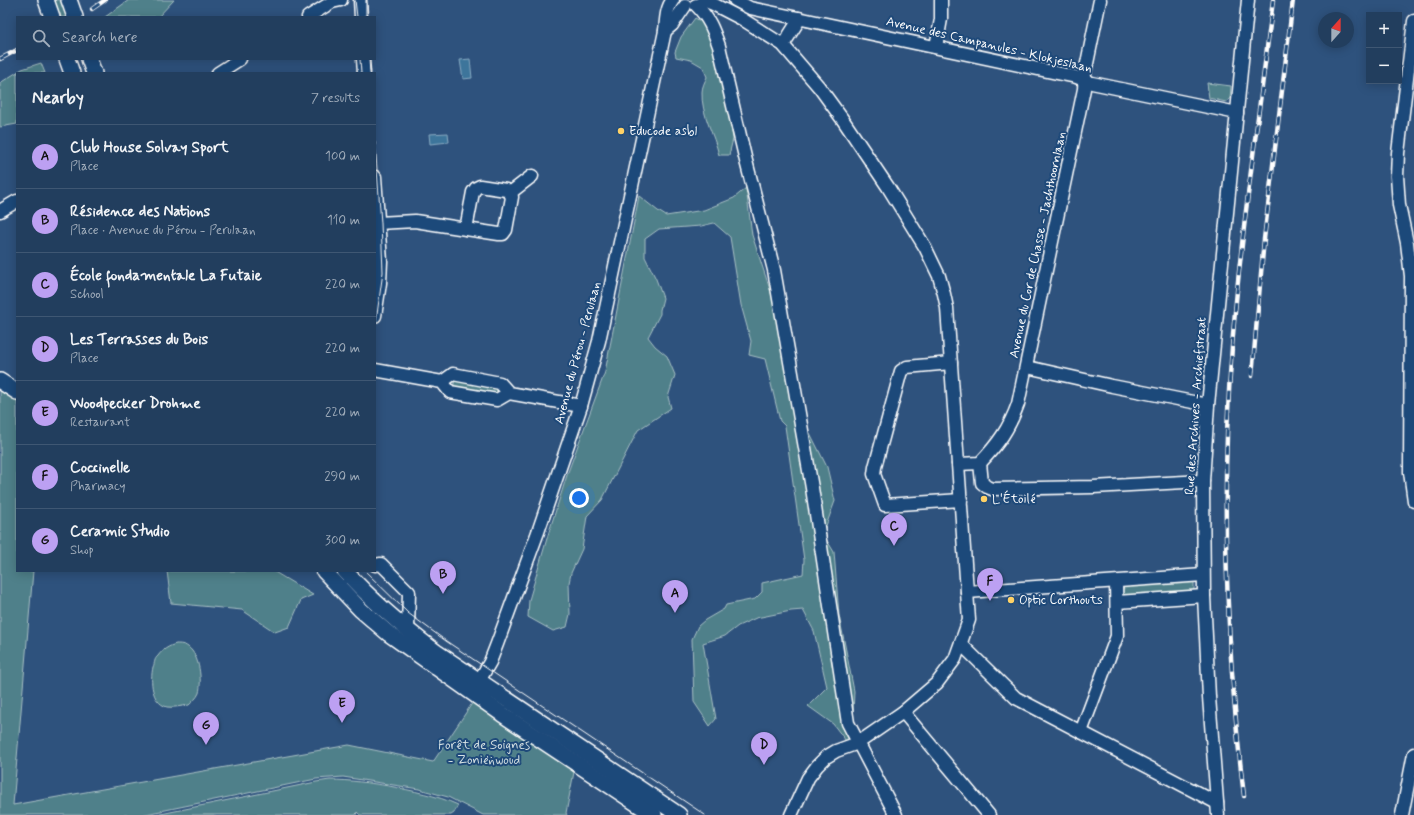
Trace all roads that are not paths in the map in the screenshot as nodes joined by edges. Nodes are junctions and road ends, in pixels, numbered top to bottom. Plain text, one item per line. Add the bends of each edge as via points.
1 (46, 0) edge
2 (69, 0) edge
3 (341, 0) edge
4 (360, 0) edge
5 (673, 0) edge
6 (735, 0) edge
7 (941, 0) edge
8 (1100, 0) edge
9 (1248, 0) edge
10 (693, 2) edge
11 (52, 16) edge
12 (75, 16) edge
13 (310, 16) edge
14 (361, 16) edge
15 (798, 18) junction
16 (1414, 21) edge
17 (666, 31) junction
18 (784, 45) junction
19 (936, 48) junction
20 (67, 60) edge
21 (89, 60) edge
22 (238, 60) edge
23 (364, 60) edge
24 (72, 72) edge
25 (94, 72) edge
26 (220, 72) edge
27 (364, 72) edge
28 (1084, 80) junction
29 (1237, 113) junction
30 (532, 176) dead end
31 (376, 192) edge
32 (510, 193) junction
33 (16, 202) edge
34 (0, 211) edge
35 (378, 223) junction
36 (466, 229) junction
37 (376, 309) edge
38 (951, 363) junction
39 (1027, 367) junction
40 (376, 370) edge
41 (0, 381) edge
42 (442, 382) junction
43 (16, 391) edge
44 (509, 393) junction
45 (1208, 405) junction
46 (581, 406) junction
47 (980, 463) junction
48 (958, 464) junction
49 (1203, 481) junction
50 (961, 500) junction
51 (1414, 501) edge
52 (376, 565) edge
53 (325, 572) edge
54 (346, 572) edge
55 (1203, 575) junction
56 (1116, 582) junction
57 (967, 592) junction
58 (1204, 596) junction
59 (1117, 602) junction
60 (408, 629) junction
61 (961, 644) junction
62 (476, 687) junction
63 (903, 712) junction
64 (1081, 732) junction
65 (858, 743) junction
66 (1414, 754) edge
67 (1218, 809) edge
68 (654, 815) edge
69 (679, 815) edge
70 (791, 815) edge
71 (896, 815) edge
72 (989, 815) edge
73 (1402, 815) edge

1 - 11 main road
2 - 12 main road
3 - 13 street via 332,2
4 - 14 street
5 - 17 street, Avenue du Pérou - Perulaan via 668,10
6 - 15 street, Avenue des Campanules - Klokjeslaan via 750,8
7 - 19 street
8 - 28 street, Avenue du Cor de Chasse - Jachthoornlaan
9 - 29 street, Rue des Archives - Archiefstraat
10 - 17 street, Avenue du Pérou - Perulaan
10 - 18 street via 713,4
10 - 65 street via 713,29 774,270 812,488 848,723
15 - 18 street
15 - 19 street, Avenue des Campanules - Klokjeslaan
16 - 51 street via 1397,176 1399,205 1411,276 1410,472
17 - 46 street, Avenue du Pérou - Perulaan via 599,341
18 - 38 street via 843,120 925,247 939,276 944,294
19 - 28 street, Avenue des Campanules - Klokjeslaan
20 - 24 main road
21 - 25 main road
22 - 26 street
23 - 27 street
28 - 29 street, Avenue des Campanules - Klokjeslaan
28 - 39 street, Avenue du Cor de Chasse - Jachthoornlaan
29 - 45 street, Rue des Archives - Archiefstraat
30 - 32 street
31 - 35 street
32 - 36 street via 506,190 480,186 476,188
32 - 36 street via 512,197 503,234
33 - 34 street
35 - 36 street via 415,221
35 - 37 street via 381,272
38 - 48 street
38 - 50 street via 907,366 902,371 874,474 885,506
39 - 45 street
39 - 47 street, Avenue du Cor de Chasse - Jachthoornlaan via 1012,419 1001,440
40 - 42 street
41 - 43 main road
42 - 44 street via 450,392 497,400
42 - 44 street via 453,374 500,383
44 - 46 street
45 - 49 street, Rue des Archives - Archiefstraat
46 - 62 street, Avenue du Pérou - Perulaan via 497,644
47 - 48 street
47 - 49 street via 982,483 992,489
48 - 50 street
49 - 55 street, Rue des Archives - Archiefstraat
50 - 57 street
52 - 60 street via 381,564 409,592
53 - 62 main road via 361,610 389,634
54 - 60 main road
55 - 56 street
55 - 58 street, Rue des Archives - Archiefstraat
56 - 57 street
56 - 59 street
57 - 61 street via 969,620
58 - 59 street
58 - 67 street, Rue des Archives - Archiefstraat
59 - 64 street via 1117,636
60 - 62 main road
61 - 63 street via 955,659 937,683
61 - 64 street via 1016,698
62 - 68 main road
62 - 69 main road
63 - 65 street
63 - 72 street
64 - 67 street
65 - 70 street via 836,751 817,766 808,778
65 - 71 street
66 - 73 street

